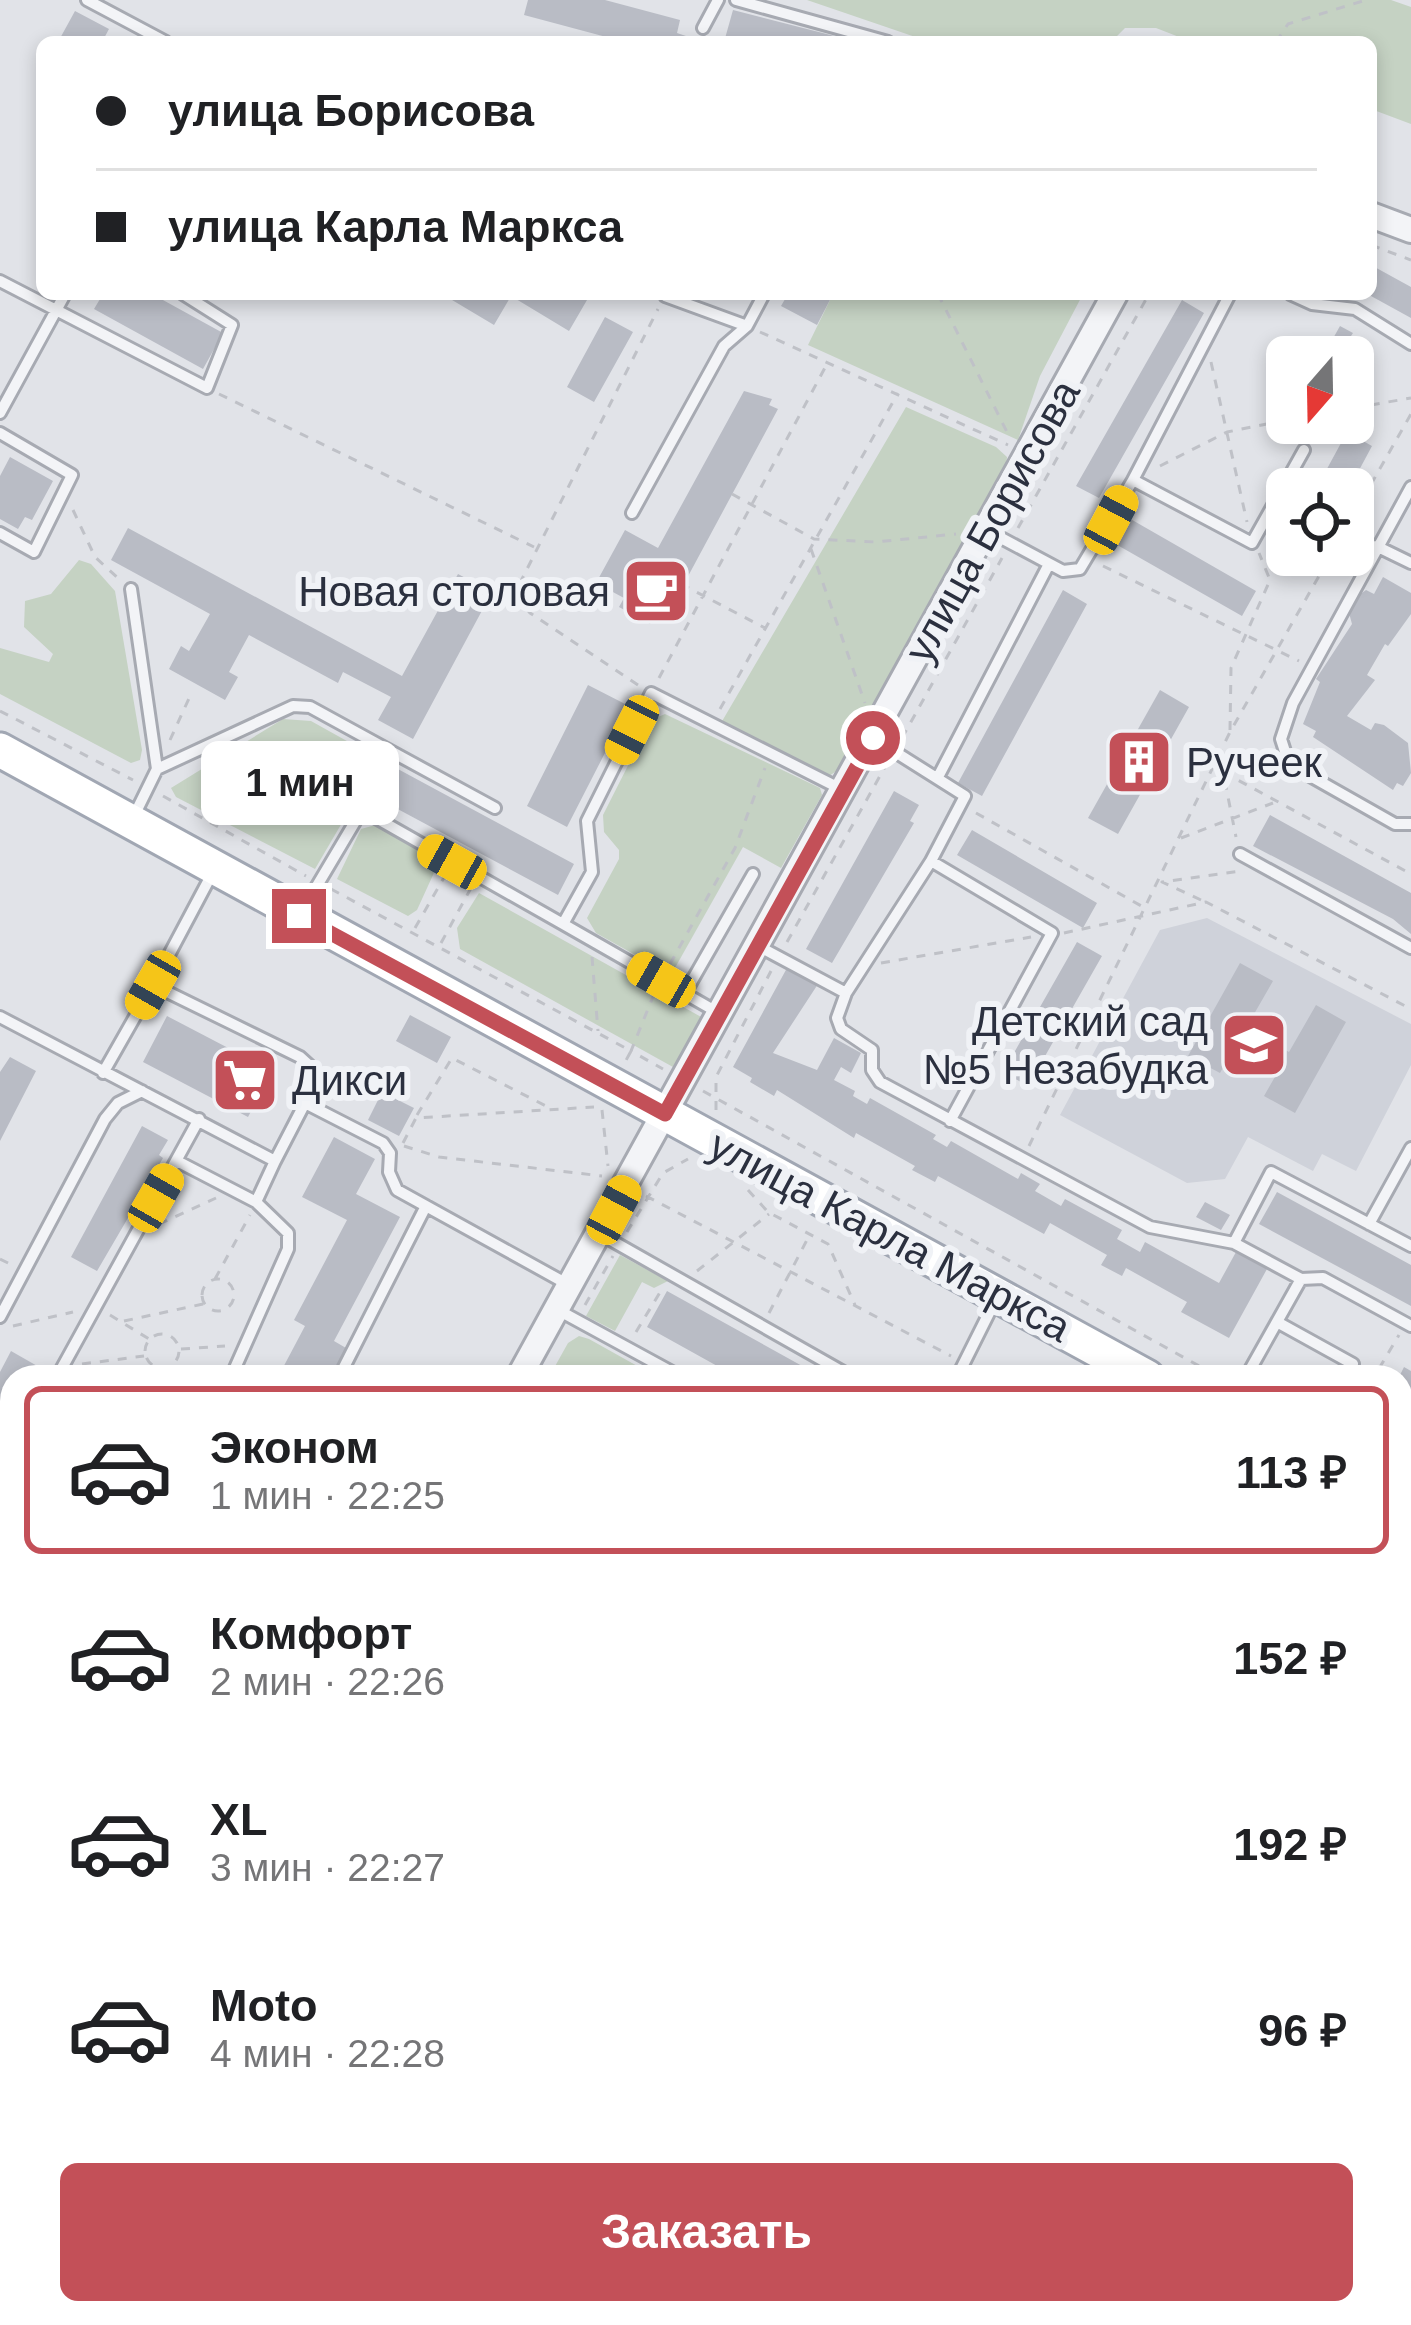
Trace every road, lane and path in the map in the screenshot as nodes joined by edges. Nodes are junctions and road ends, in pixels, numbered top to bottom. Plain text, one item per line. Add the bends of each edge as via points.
1 (86, 0) edge
2 (718, 0) edge
3 (736, 0) edge
4 (1366, 0) edge
5 (703, 28) dead end
6 (155, 36) edge
7 (866, 36) edge
8 (1280, 36) edge
9 (1377, 216) edge
10 (1411, 230) edge
11 (1377, 247) edge
12 (1411, 260) edge
13 (0, 281) edge
14 (60, 300) edge
15 (192, 300) edge
16 (663, 300) edge
17 (676, 300) edge
18 (761, 300) edge
19 (941, 300) edge
20 (1112, 300) edge
21 (1146, 300) edge
22 (1227, 300) edge
23 (1303, 300) edge
24 (52, 311) junction
25 (747, 326) junction
26 (1206, 340) junction
27 (1411, 344) edge
28 (828, 362) junction
29 (207, 388) junction
30 (898, 393) junction
31 (1411, 398) edge
32 (1374, 404) edge
33 (0, 412) edge
34 (1411, 414) edge
35 (1266, 424) edge
36 (1227, 432) junction
37 (0, 433) edge
38 (1304, 449) dead end
39 (1026, 454) junction
40 (1052, 469) junction
41 (1374, 479) edge
42 (1132, 480) junction
43 (1411, 487) edge
44 (64, 491) junction
45 (732, 494) dead end
46 (751, 504) junction
47 (632, 513) dead end
48 (0, 533) edge
49 (999, 537) junction
50 (814, 539) junction
51 (1252, 544) junction
52 (1376, 546) junction
53 (810, 547) junction
54 (535, 548) junction
55 (1090, 560) junction
56 (1411, 563) edge
57 (1048, 564) junction
58 (1319, 576) edge
59 (681, 584) dead end
60 (131, 589) joint
61 (702, 594) junction
62 (765, 628) junction
63 (1246, 633) junction
64 (1277, 649) junction
65 (1312, 668) junction
66 (191, 694) dead end
67 (651, 694) junction
68 (0, 711) edge
69 (711, 727) junction
70 (1230, 732) junction
71 (884, 745) junction
72 (0, 750) edge
73 (394, 753) junction
74 (769, 755) junction
75 (1214, 767) junction
76 (157, 769) junction
77 (1223, 772) junction
78 (938, 777) junction
79 (148, 788) junction
80 (843, 790) junction
81 (1275, 802) junction
82 (960, 805) junction
83 (495, 808) dead end
84 (362, 810) junction
85 (1233, 821) junction
86 (131, 823) junction
87 (1411, 824) edge
88 (1181, 838) junction
89 (1240, 854) joint
90 (931, 861) junction
91 (452, 862) junction
92 (1265, 868) junction
93 (215, 869) junction
94 (753, 874) dead end
95 (1411, 874) edge
96 (478, 876) junction
97 (1162, 882) junction
98 (319, 883) junction
99 (1206, 902) junction
100 (1145, 912) junction
101 (299, 916) junction
102 (563, 924) junction
103 (414, 931) junction
104 (1052, 933) junction
105 (591, 940) junction
106 (440, 946) junction
107 (1411, 948) edge
108 (767, 951) junction
109 (863, 967) junction
110 (661, 980) junction
111 (153, 985) junction
112 (685, 993) junction
113 (846, 994) junction
114 (1411, 1009) edge
115 (720, 1013) junction
116 (0, 1017) edge
117 (598, 1033) junction
118 (632, 1052) junction
119 (103, 1073) junction
120 (683, 1081) junction
121 (142, 1091) junction
122 (607, 1096) junction
123 (714, 1097) junction
124 (305, 1103) junction
125 (549, 1108) junction
126 (665, 1114) junction
127 (416, 1118) junction
128 (199, 1119) junction
129 (950, 1121) junction
130 (1411, 1148) edge
131 (396, 1149) junction
132 (177, 1161) junction
133 (275, 1161) junction
134 (1021, 1161) junction
135 (741, 1184) dead end
136 (626, 1186) junction
137 (234, 1190) junction
138 (256, 1202) junction
139 (426, 1206) junction
140 (1369, 1225) junction
141 (600, 1234) junction
142 (810, 1234) junction
143 (134, 1235) junction
144 (1234, 1243) junction
145 (1411, 1246) edge
146 (790, 1272) junction
147 (215, 1279) junction
148 (1301, 1279) junction
149 (568, 1285) junction
150 (999, 1292) junction
151 (205, 1304) junction
152 (94, 1306) junction
153 (856, 1306) junction
154 (555, 1309) junction
155 (0, 1317) edge
156 (122, 1322) junction
157 (1277, 1322) junction
158 (1408, 1325) edge
159 (762, 1326) junction
160 (0, 1330) edge
161 (149, 1340) junction
162 (248, 1344) junction
163 (179, 1349) junction
164 (146, 1355) junction
165 (964, 1363) junction
166 (1353, 1364) dead end
167 (64, 1365) edge
168 (95, 1365) edge
169 (154, 1365) edge
170 (169, 1365) edge
171 (237, 1365) edge
172 (345, 1365) edge
173 (525, 1365) edge
174 (656, 1365) edge
175 (831, 1365) edge
176 (968, 1365) edge
177 (1126, 1365) edge
178 (1197, 1365) edge
179 (1253, 1365) edge
180 (1382, 1365) edge

1 - 6 lane
2 - 5 lane
3 - 7 lane
4 - 8 path via 1288,25
9 - 10 street
11 - 12 path
13 - 24 lane
14 - 24 lane
15 - 29 lane via 232,325
16 - 54 path
17 - 25 lane
18 - 25 lane
19 - 30 path via 1016,448
20 - 39 street, улица Борисова
21 - 40 path
22 - 26 lane
23 - 27 lane via 1355,309
24 - 29 lane
24 - 33 lane
25 - 28 path
25 - 47 lane via 724,346
26 - 36 path
26 - 42 lane
28 - 30 path
28 - 46 path
29 - 54 path
30 - 50 path
31 - 32 path
34 - 41 path
35 - 36 path
36 - 42 path
36 - 51 path
37 - 44 lane via 72,476
38 - 51 lane
39 - 40 path
39 - 49 street, улица Борисова
40 - 49 path
42 - 51 lane
42 - 55 lane
43 - 52 lane
44 - 48 lane via 34,553
44 - 60 path via 95,557
45 - 46 path
46 - 50 path
46 - 61 path
49 - 50 path
49 - 57 lane
49 - 71 street, улица Борисова
49 - 71 path
50 - 53 path
51 - 63 path via 1270,580
52 - 56 lane
52 - 65 lane
53 - 62 path
53 - 71 path
54 - 67 path via 520,602
55 - 57 lane via 1073,571
55 - 63 path
57 - 78 lane
58 - 64 path
59 - 61 path
60 - 76 lane
61 - 62 path
61 - 67 path
62 - 69 path
63 - 64 path
63 - 70 path via 1232,668
64 - 65 path
64 - 70 path
65 - 87 lane via 1293,703 1282,753 1395,824
66 - 76 path
67 - 69 lane
67 - 102 lane via 587,821 592,872
68 - 79 path
69 - 74 lane
70 - 75 path
71 - 78 lane
71 - 80 street, улица Борисова
71 - 108 path
72 - 86 main road, улица Карла Маркса
73 - 76 lane via 310,707 293,706
73 - 83 lane
73 - 84 lane
74 - 80 lane
74 - 110 path via 735,848
75 - 77 path
75 - 88 path
76 - 79 lane
77 - 81 path
77 - 85 path
78 - 82 lane via 965,796
79 - 86 lane
79 - 98 path
80 - 108 street, улица Борисова
81 - 85 path
81 - 95 path
82 - 90 lane
82 - 100 path
84 - 91 lane
84 - 98 lane
85 - 88 path
85 - 89 path
86 - 93 main road, улица Карла Маркса
88 - 97 path
89 - 92 lane
90 - 104 lane
90 - 109 lane
91 - 96 lane
91 - 103 path
92 - 97 path
92 - 107 lane
93 - 101 main road, улица Карла Маркса
93 - 111 lane
94 - 112 lane
96 - 102 lane
96 - 106 path
97 - 99 path
97 - 100 path
98 - 101 lane
98 - 103 path
99 - 100 path
99 - 114 path
100 - 104 path via 1084,933
100 - 134 path
101 - 122 main road, улица Карла Маркса
102 - 105 lane
103 - 106 path
104 - 109 path
104 - 129 lane
105 - 110 lane
105 - 117 path
106 - 117 path
108 - 113 lane
108 - 115 street, улица Борисова
108 - 123 path
109 - 113 lane
110 - 112 lane
110 - 118 path
111 - 119 lane
111 - 124 lane via 300,1057 313,1079
112 - 115 lane
113 - 129 lane via 836,1018 872,1050 875,1076
115 - 120 street, улица Борисова
116 - 119 lane
117 - 118 path
118 - 120 path
118 - 122 path
119 - 121 lane
120 - 123 path
120 - 126 street, улица Борисова
121 - 128 lane
121 - 155 lane via 105,1119
122 - 125 path
122 - 126 main road, улица Карла Маркса
122 - 131 path via 610,1176
123 - 178 path
124 - 131 lane
124 - 133 lane
125 - 127 path
125 - 127 path via 452,1058
126 - 136 street, улица Борисова
126 - 150 main road, улица Карла Маркса
127 - 131 path
128 - 132 lane
128 - 133 lane
129 - 134 lane
130 - 140 lane
131 - 139 lane via 391,1181
132 - 137 lane
132 - 143 lane
133 - 138 lane
134 - 144 lane via 1150,1227
135 - 142 path via 768,1212
136 - 141 street, улица Борисова
136 - 146 path
137 - 138 lane
137 - 143 path
138 - 147 path
138 - 162 lane via 288,1233 288,1250
139 - 149 lane
139 - 172 lane
140 - 144 lane via 1270,1172
140 - 145 lane
141 - 149 street, улица Борисова
141 - 159 lane
142 - 146 path
142 - 153 path via 833,1252
143 - 152 lane
144 - 148 lane
146 - 153 path
146 - 159 path
147 - 151 path via 203,1288
147 - 151 path via 229,1284 233,1299 218,1311
148 - 157 lane
148 - 158 lane via 1322,1278
149 - 154 street, улица Борисова
150 - 165 lane
150 - 177 main road, улица Карла Маркса
151 - 156 path
152 - 156 path
152 - 160 path
152 - 167 lane
153 - 165 path
154 - 173 street, улица Борисова
154 - 174 lane
156 - 161 path
157 - 166 lane
157 - 179 lane
158 - 180 path
159 - 175 lane
161 - 163 path via 170,1336
161 - 164 path
162 - 163 path
162 - 171 lane
163 - 170 path
164 - 168 path
164 - 169 path
165 - 176 path

